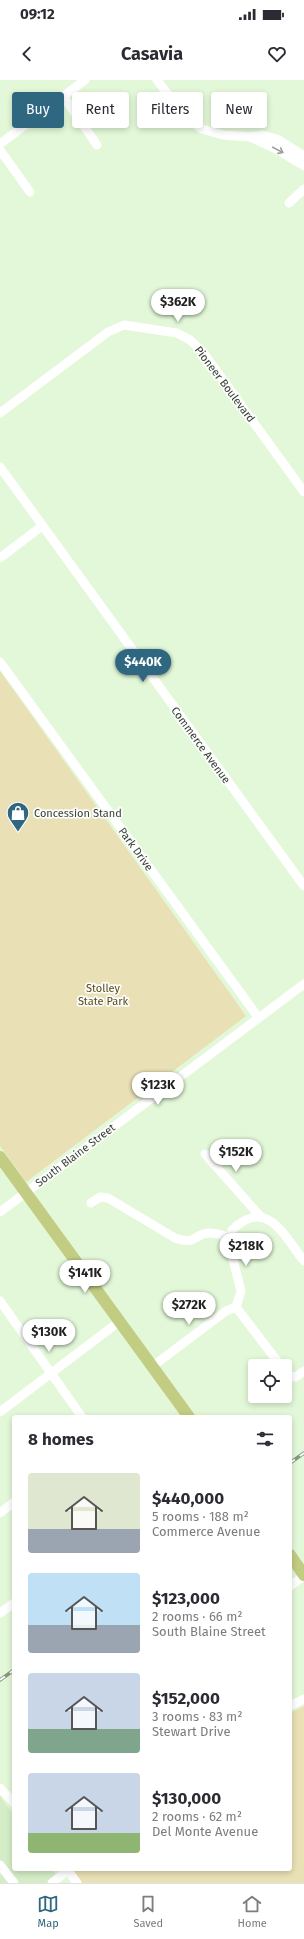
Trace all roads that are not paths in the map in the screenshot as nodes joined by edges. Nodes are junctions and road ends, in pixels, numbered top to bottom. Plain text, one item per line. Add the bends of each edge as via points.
1 (85, 80) edge
2 (157, 80) edge
3 (64, 95) edge
4 (64, 97) edge
5 (21, 128) edge
6 (250, 137) junction
7 (0, 144) edge
8 (97, 145) dead end
9 (0, 150) edge
10 (304, 156) edge
11 (304, 166) edge
12 (304, 189) edge
13 (30, 192) dead end
14 (289, 203) dead end
15 (0, 413) edge
16 (0, 467) edge
17 (304, 492) edge
18 (42, 526) junction
19 (0, 558) edge
20 (0, 662) edge
21 (304, 886) edge
22 (304, 984) edge
23 (258, 1017) junction
24 (205, 1154) dead end
25 (0, 1157) edge
26 (26, 1193) junction
27 (91, 1203) dead end
28 (0, 1212) edge
29 (260, 1216) junction
30 (232, 1238) junction
31 (304, 1261) edge
32 (0, 1301) edge
33 (236, 1307) junction
34 (3, 1313) edge
35 (120, 1321) junction
36 (276, 1359) edge
37 (152, 1366) junction
38 (304, 1371) edge
39 (50, 1373) junction
40 (292, 1376) edge
41 (0, 1412) edge
42 (81, 1415) edge
43 (189, 1415) edge
44 (12, 1503) edge
45 (0, 1512) edge
46 (292, 1558) edge
47 (304, 1575) edge
48 (292, 1584) edge
49 (12, 1604) edge
50 (0, 1613) edge
51 (304, 1699) edge
52 (292, 1705) edge
53 (0, 1788) edge
54 (11, 1793) edge
55 (0, 1865) edge
56 (66, 1871) edge
57 (69, 1871) edge
58 (14, 1883) edge
59 (52, 1883) edge
60 (77, 1883) edge

1 - 3 street
2 - 6 street via 185,117 202,129 223,135
4 - 8 street
5 - 7 street
6 - 10 street via 263,135 279,140
6 -> 11 street via 276,148
9 - 13 street
12 - 14 street
15 - 17 street, Pioneer Boulevard via 108,332 124,325 177,333 202,351
16 - 18 street, Commerce Avenue
18 - 19 street
18 - 21 street, Commerce Avenue
20 - 23 street, Park Drive
22 - 23 street, South Blaine Street
23 - 26 street, South Blaine Street
24 - 29 street
25 - 26 main road
26 - 28 street, South Blaine Street
26 - 35 main road
27 - 30 street via 100,1197 108,1198 186,1242 211,1232
29 - 30 street via 249,1217 240,1222 232,1230
29 - 31 street via 273,1221
30 - 33 street via 231,1252 241,1291
32 - 34 street
33 - 36 street
33 - 37 street via 226,1311
34 - 39 street
35 - 37 main road
35 - 39 street
37 - 43 main road
38 - 40 street via 296,1377
39 - 41 street
39 - 42 street
44 - 45 street
46 - 47 main road
47 - 48 street
49 - 50 street
51 - 52 street
53 - 54 street
55 - 58 street
56 - 59 street
57 - 60 street

